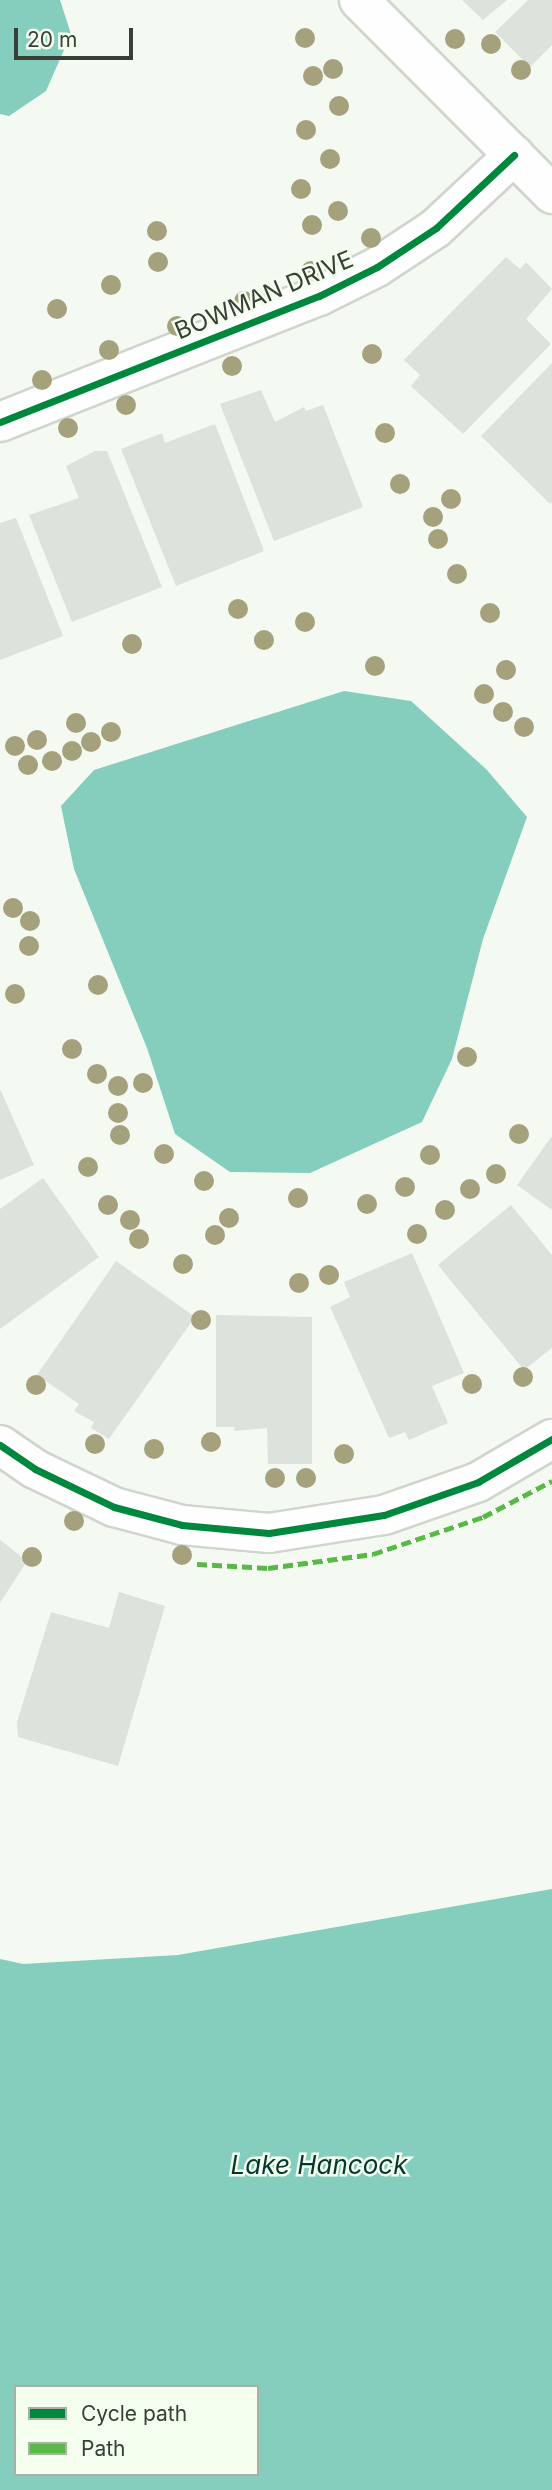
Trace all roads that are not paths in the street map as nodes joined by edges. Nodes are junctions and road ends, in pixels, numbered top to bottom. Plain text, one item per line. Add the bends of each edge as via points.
1 (359, 0) edge
2 (514, 155) junction
3 (552, 194) edge
4 (0, 422) edge
5 (552, 1439) edge
6 (0, 1445) edge

1 - 2 street
2 - 3 street
2 - 4 street, BOWMAN DRIVE via 436,228 377,267 319,296
5 - 6 street via 478,1482 384,1515 270,1533 182,1525 114,1507 35,1469

